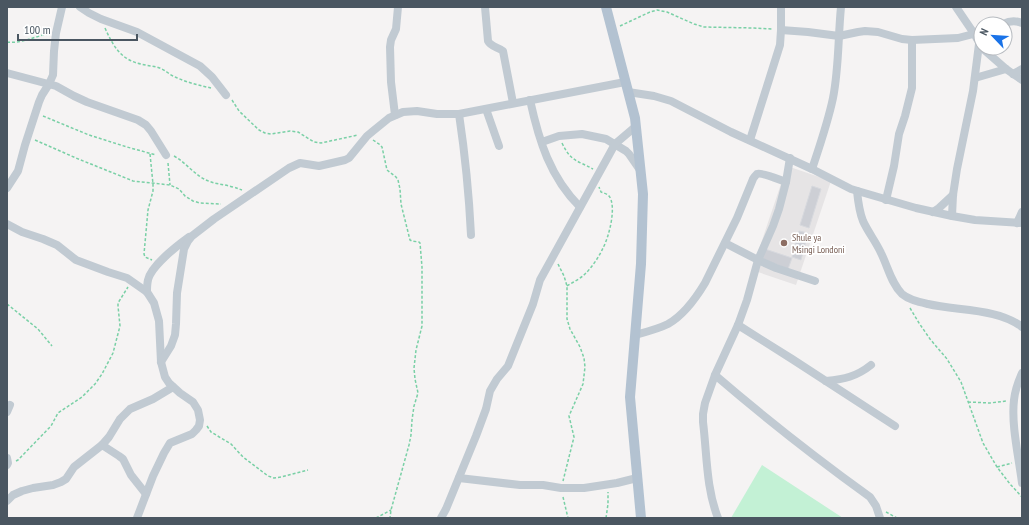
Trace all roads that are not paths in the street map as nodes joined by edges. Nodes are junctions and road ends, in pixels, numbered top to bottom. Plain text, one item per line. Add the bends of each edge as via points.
1 (62, 7) edge
2 (80, 7) edge
3 (398, 7) edge
4 (485, 7) edge
5 (606, 7) edge
6 (781, 7) edge
7 (841, 7) edge
8 (956, 7) edge
9 (973, 27) edge
10 (781, 30) junction
11 (973, 34) edge
12 (839, 36) junction
13 (912, 40) junction
14 (979, 56) edge
15 (992, 56) edge
16 (1022, 69) edge
17 (1009, 71) junction
18 (7, 73) edge
19 (975, 78) junction
20 (1022, 80) edge
21 (49, 84) junction
22 (627, 87) junction
23 (226, 95) dead end
24 (530, 100) junction
25 (513, 104) junction
26 (486, 109) junction
27 (459, 114) junction
28 (395, 115) junction
29 (636, 127) junction
30 (750, 140) junction
31 (542, 142) junction
32 (615, 144) junction
33 (499, 146) dead end
34 (166, 155) road end
35 (790, 158) junction
36 (812, 168) junction
37 (640, 171) junction
38 (786, 182) junction
39 (7, 188) edge
40 (857, 191) junction
41 (953, 195) junction
42 (886, 200) junction
43 (580, 207) junction
44 (933, 212) junction
45 (1022, 212) edge
46 (952, 216) junction
47 (1020, 223) edge
48 (7, 224) edge
49 (471, 234) dead end
50 (192, 236) junction
51 (725, 243) junction
52 (758, 260) junction
53 (815, 282) dead end
54 (147, 292) junction
55 (738, 325) junction
56 (1022, 327) edge
57 (635, 335) junction
58 (161, 362) junction
59 (871, 365) dead end
60 (1022, 373) edge
61 (715, 375) junction
62 (826, 381) junction
63 (173, 387) junction
64 (895, 426) dead end
65 (102, 445) junction
66 (459, 478) junction
67 (637, 478) junction
68 (1022, 484) edge
69 (146, 494) junction
70 (7, 501) edge
71 (137, 518) edge
72 (441, 518) edge
73 (641, 518) edge
74 (718, 518) edge
75 (880, 518) edge

1 - 21 street via 56,34 54,70
2 - 23 street via 101,20 137,32 200,66
3 - 28 street via 397,26 391,40 390,52
4 - 25 street via 488,42 503,51
5 - 22 main road
6 - 10 street
7 - 12 street
8 - 9 street
10 - 12 street
10 - 30 street via 780,45
11 - 13 street via 958,38
12 - 13 street via 865,31
12 - 36 street via 833,98
13 - 42 street via 912,88 899,134
14 - 19 street
15 - 17 street
16 - 17 street
17 - 19 street
17 - 20 street
18 - 21 street
19 - 41 street
21 - 34 street via 87,102 138,120 151,130
21 - 39 street via 40,97 18,172
22 - 24 street
22 - 29 main road
22 - 30 street via 671,101
24 - 25 street
24 - 31 street
25 - 26 street
26 - 27 street
26 - 33 street
27 - 28 street via 410,111
27 - 49 street via 470,203
28 - 50 street via 367,136 349,158 319,166 302,163 294,165
29 - 32 street
29 - 37 main road
30 - 35 street
31 - 32 street via 559,136 582,134 606,139
31 - 43 street via 560,184
32 - 37 street via 626,150
32 - 43 street
35 - 36 street
35 - 38 street
36 - 40 street
37 - 57 main road via 643,194
38 - 51 street via 756,174
38 - 52 street via 773,226
40 - 42 street
40 - 56 street via 863,220 896,286 903,294 912,300 938,306 1001,316
41 - 44 street
41 - 46 street
42 - 44 street
43 - 66 street via 540,280 508,366 490,391 486,409
44 - 46 street
45 - 47 street
46 - 47 street
48 - 54 street via 57,245 76,260 127,278
50 - 54 street via 170,251 160,262 148,279
50 - 58 street via 184,249 176,299 175,335
51 - 52 street
51 - 57 street via 705,283 686,309 668,324
52 - 53 street
52 - 55 street
54 - 58 street via 154,303 159,321
55 - 61 street
55 - 62 street
57 - 67 main road via 630,397
58 - 63 street via 165,377
59 - 62 street via 860,374
60 - 68 street via 1014,400 1014,426
61 - 74 street via 705,403 703,422 710,491
61 - 75 street via 803,447 870,497
62 - 64 street
63 - 65 street via 153,399 130,408
63 - 69 street via 193,402 198,410 199,426 192,434 170,443
65 - 69 street via 123,459 131,475
65 - 70 street via 74,467 61,482 22,491
66 - 67 street via 520,485 584,488
66 - 72 street
67 - 73 main road
69 - 71 street

